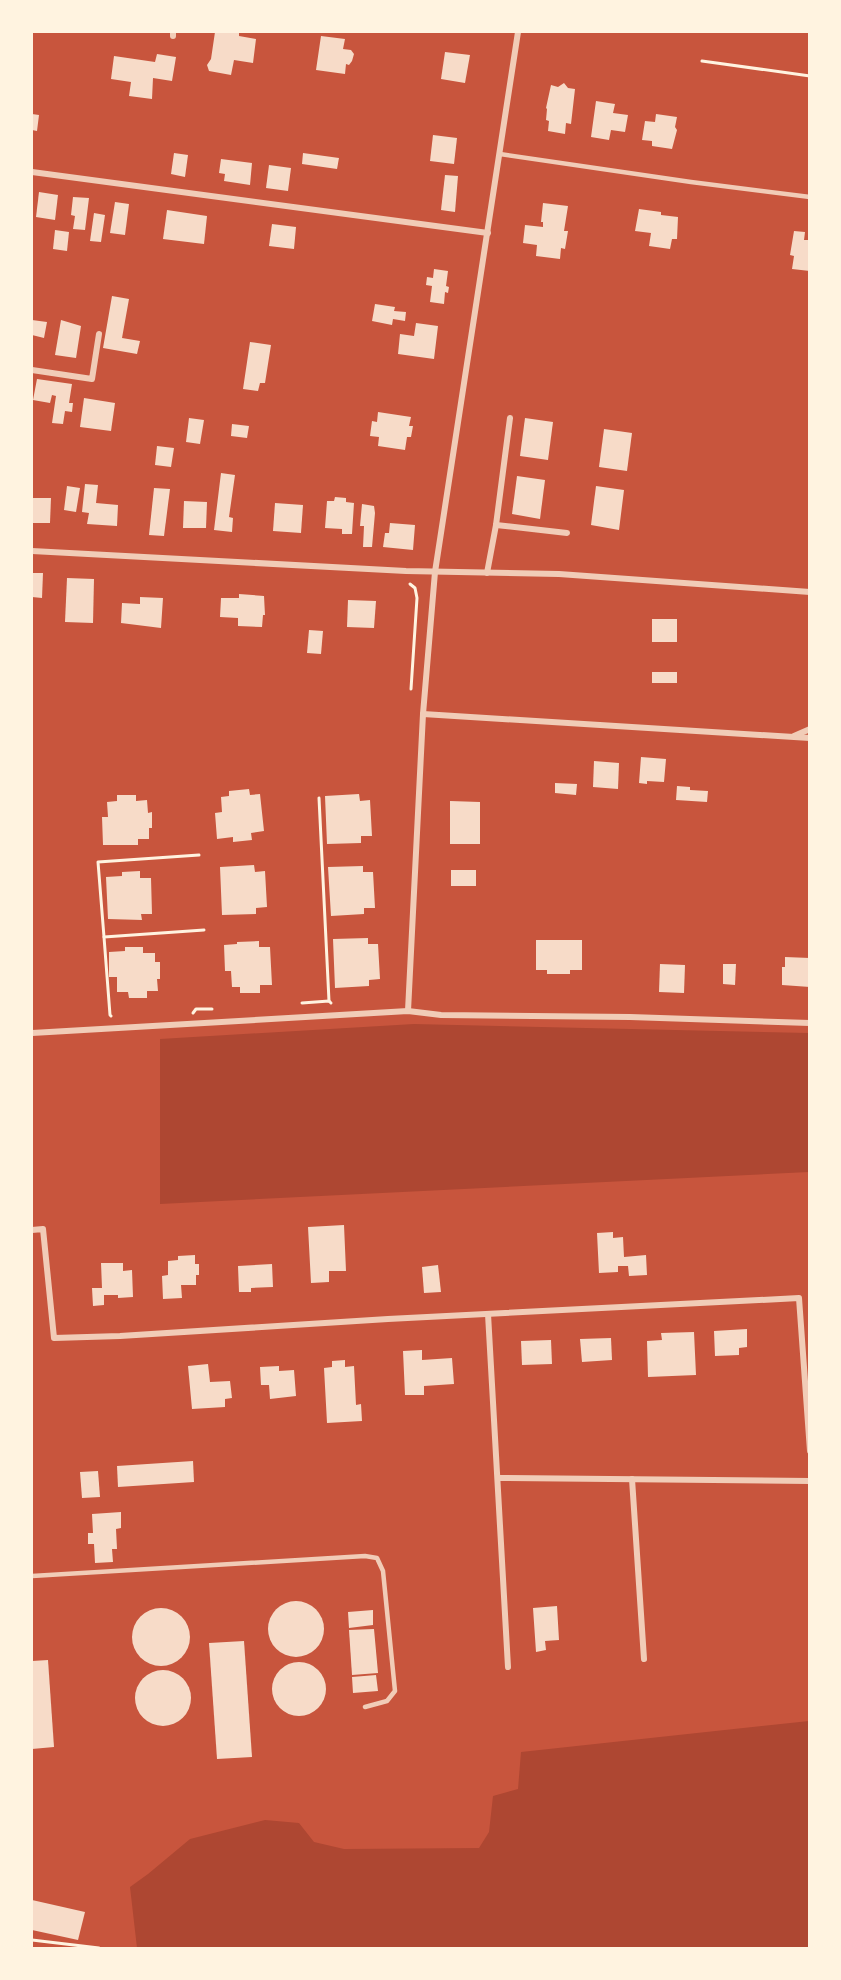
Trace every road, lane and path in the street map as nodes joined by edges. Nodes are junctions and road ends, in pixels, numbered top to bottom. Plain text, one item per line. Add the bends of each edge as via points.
1 (518, 32) edge
2 (702, 62) dead end
3 (810, 76) edge
4 (500, 154) junction
5 (32, 172) edge
6 (810, 197) edge
7 (488, 233) junction
8 (99, 334) dead end
9 (32, 370) edge
10 (510, 418) dead end
11 (496, 525) junction
12 (567, 533) dead end
13 (32, 551) edge
14 (435, 572) junction
15 (488, 573) junction
16 (405, 581) dead end
17 (810, 592) edge
18 (411, 694) dead end
19 (423, 714) junction
20 (810, 729) edge
21 (792, 737) junction
22 (810, 738) edge
23 (319, 798) dead end
24 (199, 855) dead end
25 (204, 930) dead end
26 (104, 937) junction
27 (329, 1001) junction
28 (301, 1004) dead end
29 (333, 1006) dead end
30 (216, 1009) dead end
31 (408, 1011) junction
32 (192, 1015) dead end
33 (118, 1020) dead end
34 (810, 1023) edge
35 (32, 1033) edge
36 (32, 1230) edge
37 (488, 1314) junction
38 (810, 1451) edge
39 (498, 1478) junction
40 (632, 1479) junction
41 (810, 1481) edge
42 (32, 1576) edge
43 (644, 1659) dead end
44 (508, 1667) dead end
45 (365, 1707) dead end
46 (32, 1940) edge
47 (99, 1948) edge

1 - 4 street
2 - 3 path
4 - 6 lane
4 - 7 street
5 - 7 street
7 - 14 street
8 - 9 street via 92,379
10 - 11 street
11 - 12 street
11 - 15 street
13 - 14 street
14 - 15 street
14 - 19 street
15 - 17 street via 559,574
16 - 18 path via 414,588 417,598
19 - 21 street
19 - 31 street
20 - 21 street
21 - 22 street
23 - 27 path
24 - 26 path via 98,862
25 - 26 path
26 - 33 path via 110,1015
27 - 28 path
27 - 29 path
30 - 32 path via 196,1009
31 - 34 street via 441,1016
31 - 35 street
36 - 37 street via 43,1229 54,1338
37 - 38 street via 799,1298
37 - 39 street
39 - 40 street
39 - 44 street
40 - 41 street
40 - 43 street
42 - 45 lane via 377,1558 383,1571 395,1691 387,1701
46 - 47 path

